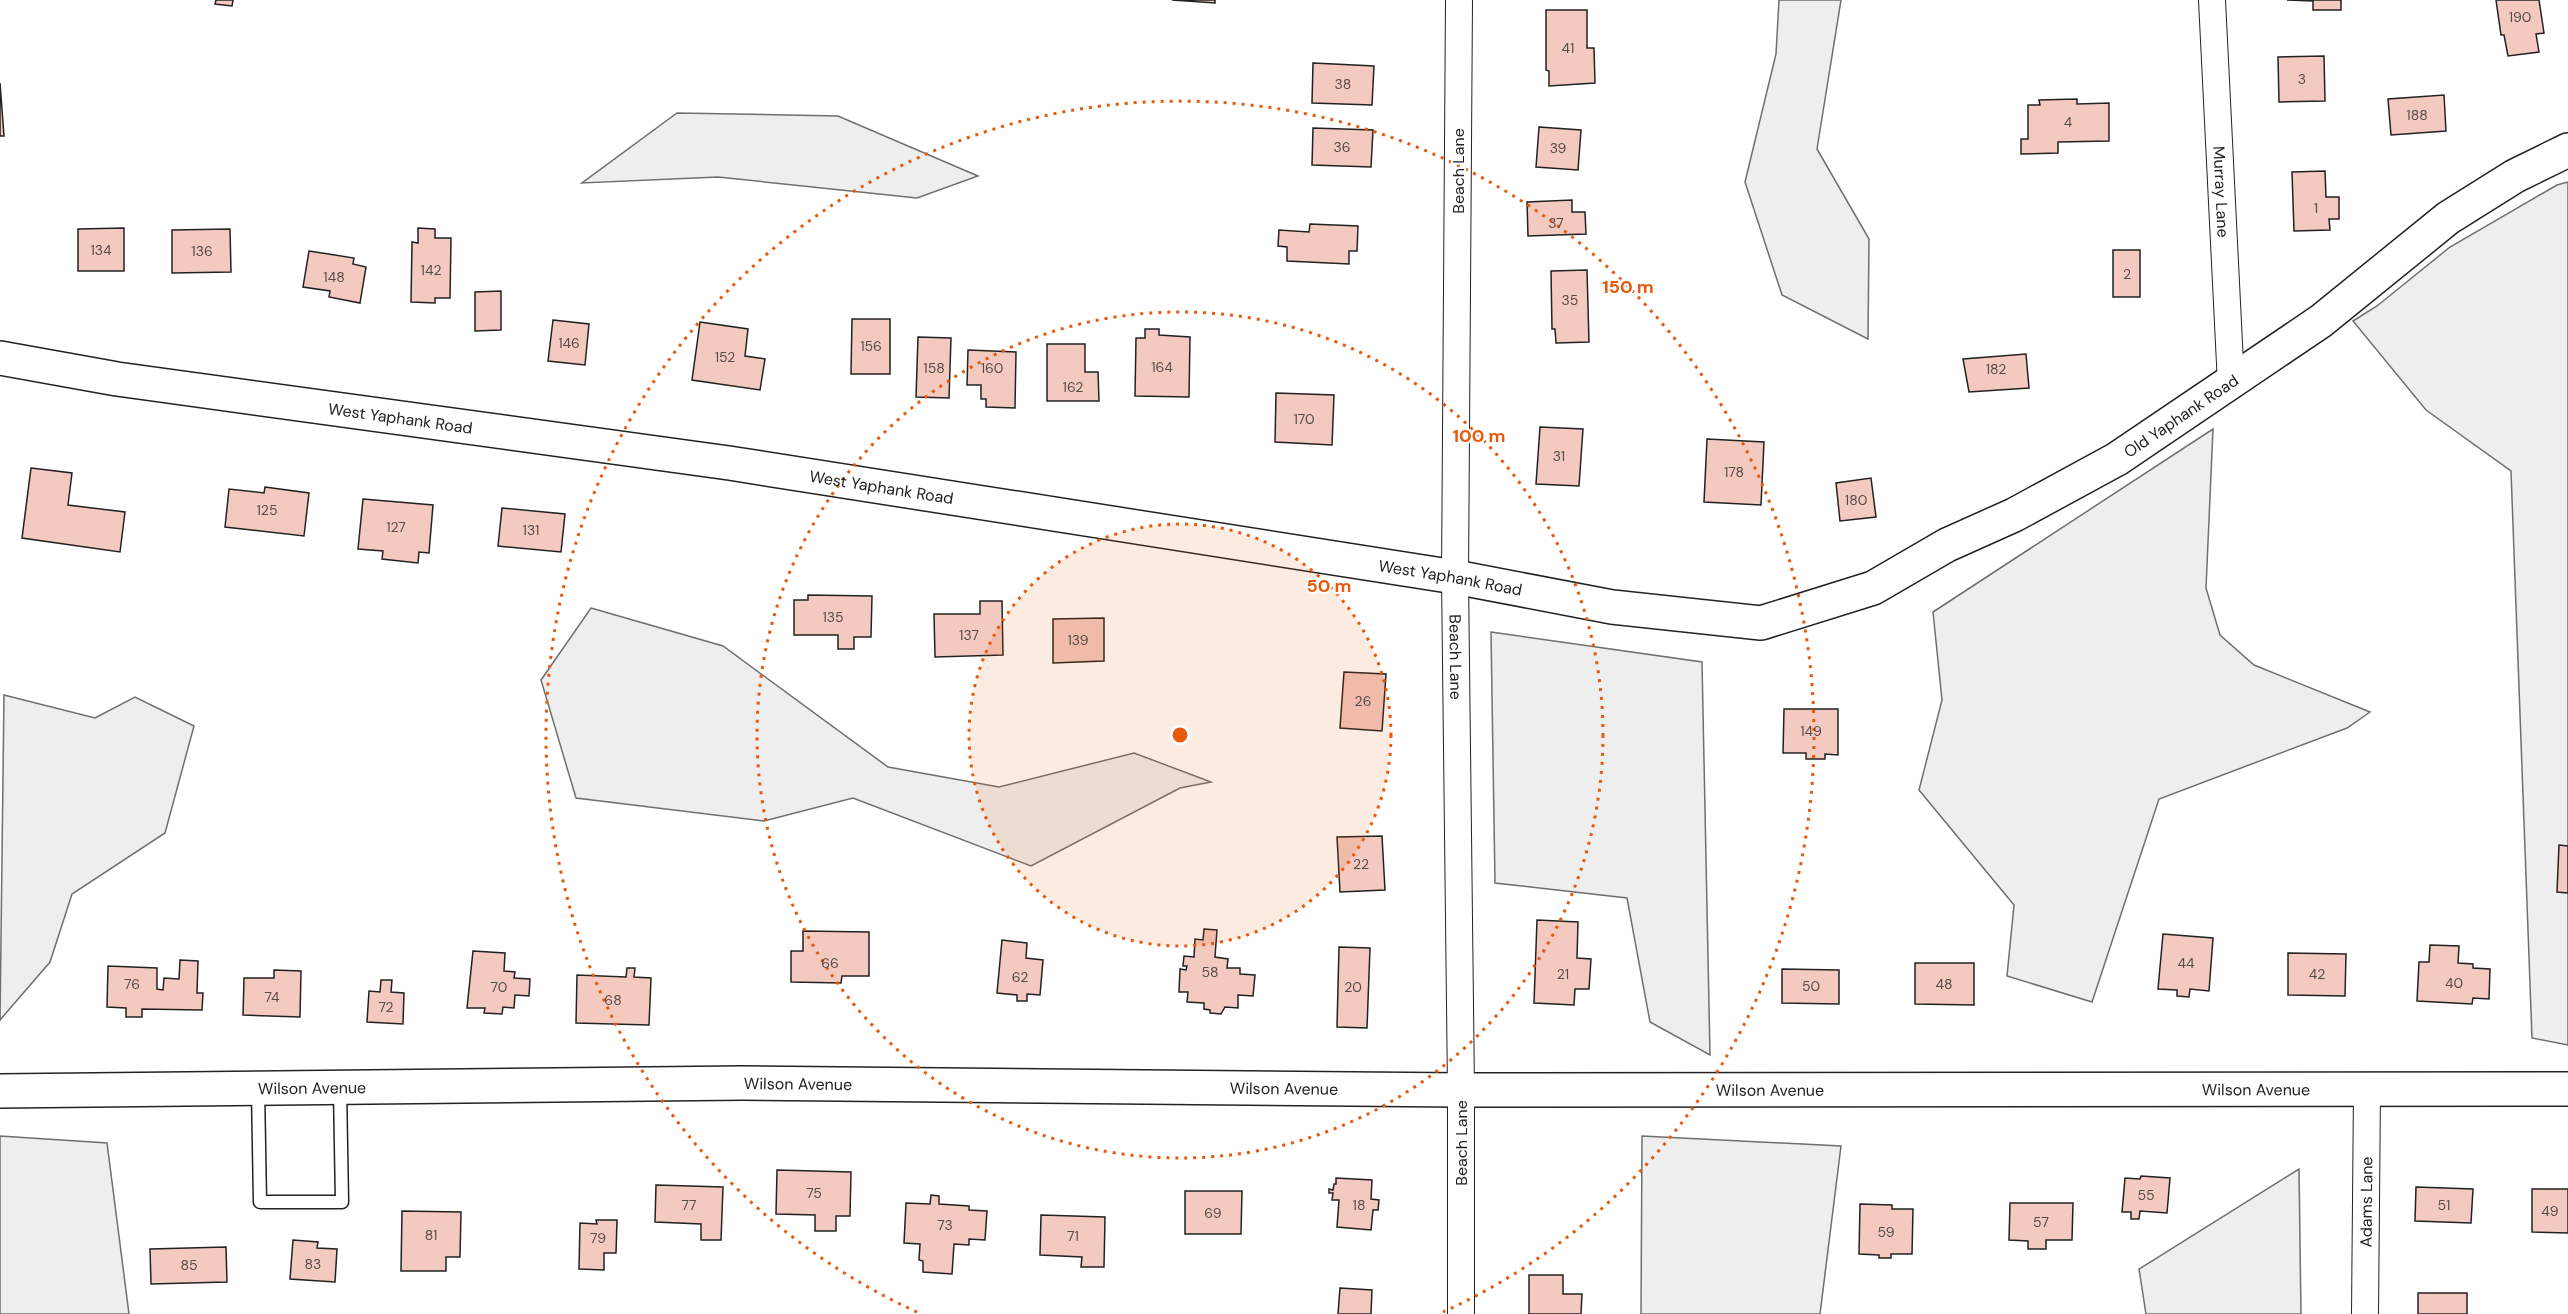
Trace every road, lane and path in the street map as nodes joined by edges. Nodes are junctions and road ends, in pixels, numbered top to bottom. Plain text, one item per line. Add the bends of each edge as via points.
1 (1459, 0) edge
2 (2212, 0) edge
3 (2568, 150) edge
4 (0, 358) edge
5 (2231, 384) junction
6 (1455, 577) junction
7 (1761, 623) joint
8 (258, 1088) junction
9 (340, 1088) junction
10 (2367, 1089) junction
11 (2568, 1089) edge
12 (1461, 1090) junction
13 (0, 1091) edge
14 (1461, 1314) edge
15 (2366, 1314) edge

1 - 6 street, Beach Lane
2 - 5 street, Murray Lane
3 - 5 street, Old Yaphank Road via 2515,176 2448,218 2321,321
4 - 6 street, West Yaphank Road via 117,379 729,463
5 - 7 street, Old Yaphank Road via 2117,459 2014,515 1947,545 1873,588
6 - 7 street, West Yaphank Road via 1612,607
6 - 12 street, Beach Lane
8 - 9 street, Wilson Avenue
8 - 9 lane via 260,1202 342,1202
8 - 13 street, Wilson Avenue
9 - 12 street, Wilson Avenue via 743,1083
10 - 11 street, Wilson Avenue
10 - 12 street, Wilson Avenue
10 - 15 street, Adams Lane
12 - 14 street, Beach Lane

